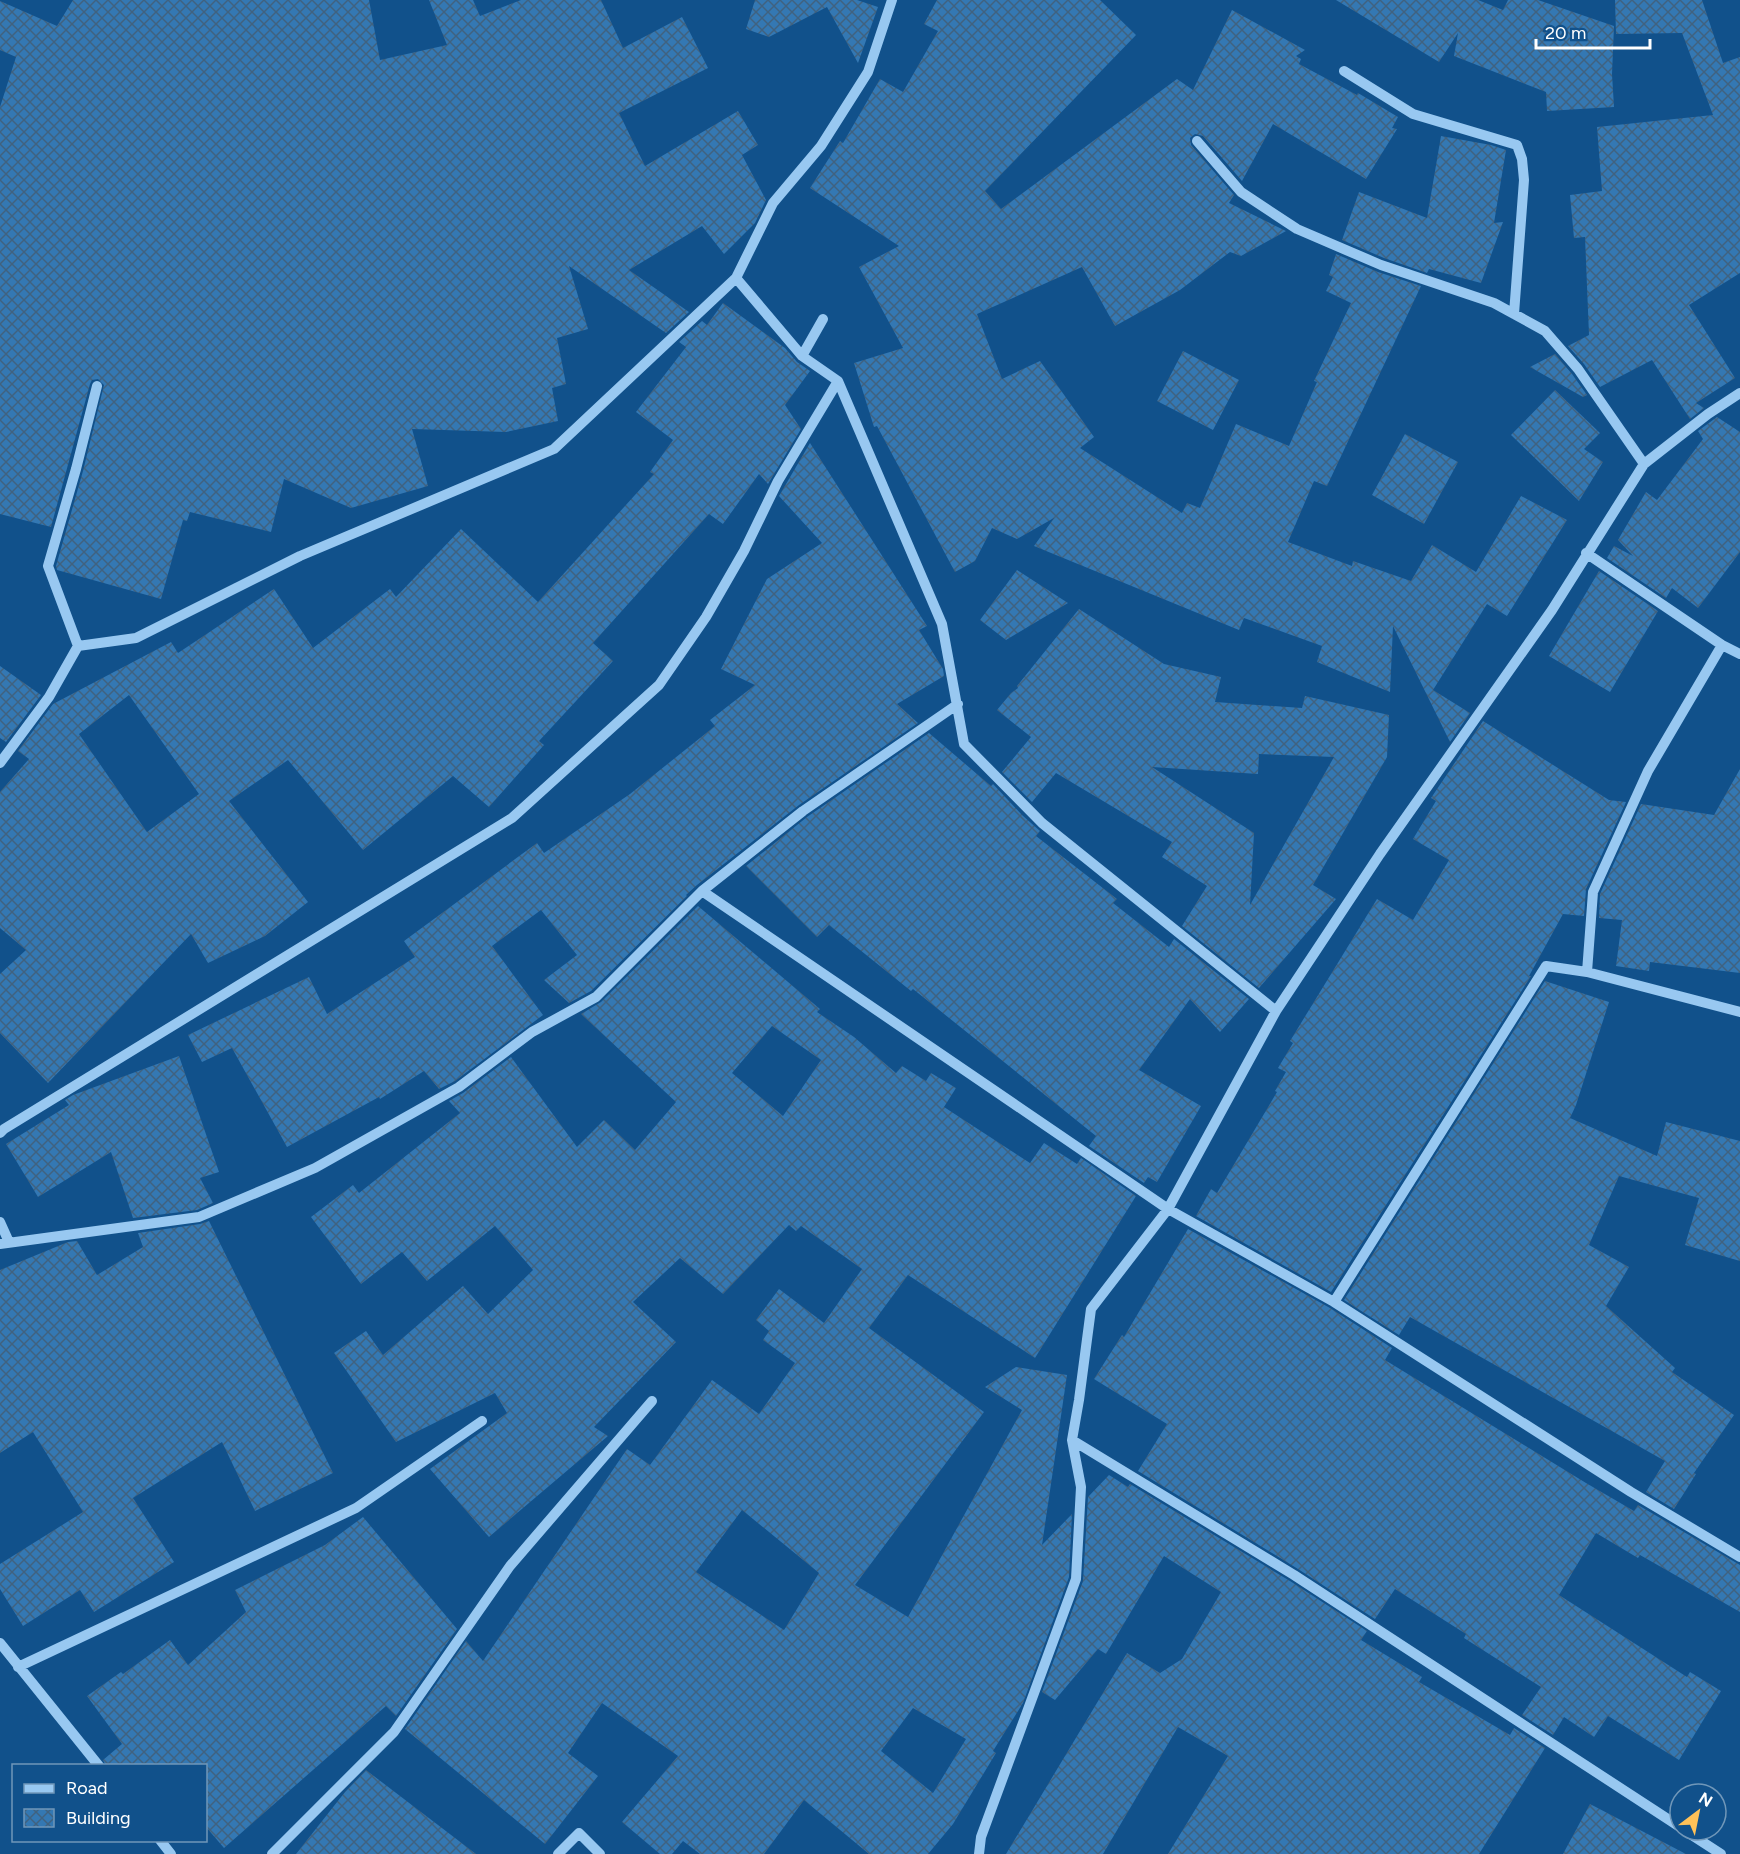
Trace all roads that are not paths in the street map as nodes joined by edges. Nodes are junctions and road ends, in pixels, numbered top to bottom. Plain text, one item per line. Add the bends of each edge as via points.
1 (892, 0) edge
2 (1344, 71) dead end
3 (1197, 141) dead end
4 (736, 278) junction
5 (1515, 315) junction
6 (822, 319) dead end
7 (802, 356) junction
8 (838, 381) junction
9 (97, 386) dead end
10 (1740, 393) edge
11 (1644, 464) junction
12 (1586, 553) junction
13 (1722, 645) junction
14 (78, 646) junction
15 (1740, 654) edge
16 (958, 704) junction
17 (0, 763) edge
18 (702, 891) junction
19 (1587, 972) junction
20 (1276, 1011) junction
21 (1740, 1012) edge
22 (0, 1133) edge
23 (1168, 1209) junction
24 (0, 1222) edge
25 (4, 1243) edge
26 (1334, 1302) junction
27 (652, 1401) dead end
28 (482, 1421) dead end
29 (1072, 1440) junction
30 (1740, 1557) edge
31 (0, 1643) edge
32 (18, 1667) junction
33 (97, 1764) edge
34 (1668, 1819) edge
35 (162, 1842) edge
36 (1702, 1842) edge
37 (171, 1854) edge
38 (272, 1854) edge
39 (558, 1854) edge
40 (600, 1854) edge
41 (979, 1854) edge
42 (1721, 1854) edge

1 - 4 street via 868,72 821,146 773,203
2 - 5 street via 1413,114 1517,145 1524,180
3 - 5 street via 1240,192 1297,230 1381,265 1494,303
4 - 7 street
4 - 14 street via 555,450 300,556 136,638
5 - 11 street via 1545,331 1578,369
6 - 7 street
7 - 8 street
8 - 16 street via 942,624
8 - 22 street via 778,481 706,617 659,685 512,818
9 - 14 street via 48,566
10 - 11 street
11 - 12 street
12 - 13 street
12 - 20 street via 1552,610 1380,854
13 - 15 street
13 - 19 street via 1648,771 1593,891
14 - 17 street via 49,698
16 - 18 street via 803,811
16 - 20 street via 964,744 1042,823
18 - 23 street
18 - 25 street via 596,997 532,1032 459,1087 315,1168 199,1217
19 - 21 street
19 - 26 street via 1546,966
20 - 23 street
23 - 26 street
23 - 29 street via 1091,1309
24 - 25 street
26 - 30 street
27 - 38 street via 510,1566 394,1732
28 - 32 street via 356,1508
29 - 34 street via 1294,1575
29 - 41 street via 1081,1487 1076,1579 981,1837
31 - 32 street
32 - 33 street
35 - 37 street
36 - 42 street
39 - 40 street via 579,1833

